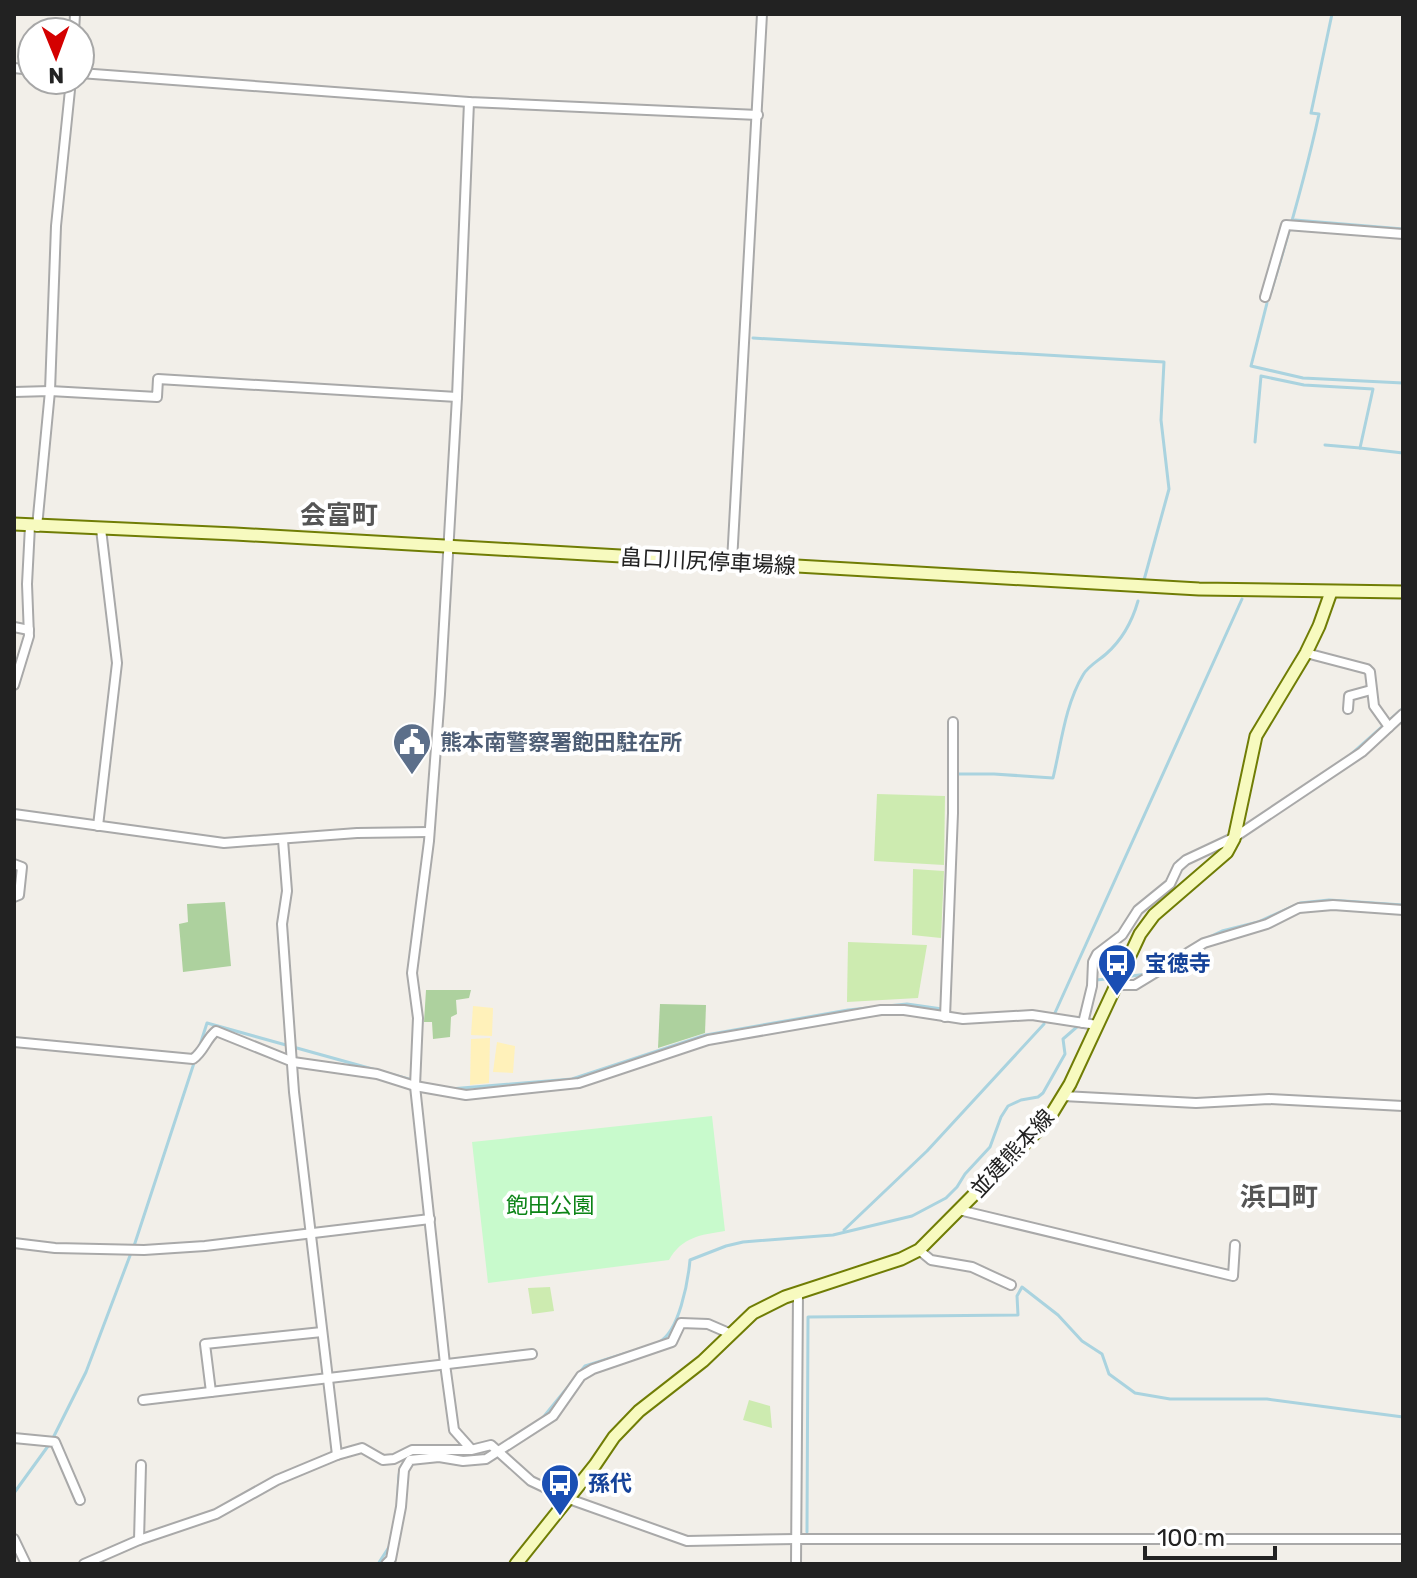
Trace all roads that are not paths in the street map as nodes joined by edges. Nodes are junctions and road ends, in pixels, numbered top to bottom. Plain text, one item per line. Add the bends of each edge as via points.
1 (762, 14) edge
2 (96, 74) edge
3 (70, 96) edge
4 (469, 102) junction
5 (758, 115) junction
6 (1403, 234) edge
7 (1265, 297) dead end
8 (50, 391) junction
9 (14, 392) edge
10 (457, 397) junction
11 (14, 524) edge
12 (34, 527) junction
13 (101, 529) junction
14 (447, 546) junction
15 (732, 562) junction
16 (1331, 592) junction
17 (1403, 592) edge
18 (14, 627) edge
19 (29, 630) junction
20 (1306, 653) junction
21 (14, 685) edge
22 (1371, 690) junction
23 (1348, 709) dead end
24 (1403, 714) edge
25 (953, 722) dead end
26 (1389, 727) junction
27 (14, 814) edge
28 (98, 826) junction
29 (429, 832) junction
30 (1235, 837) junction
31 (283, 840) junction
32 (14, 864) edge
33 (14, 897) edge
34 (1403, 910) edge
35 (1115, 985) junction
36 (945, 1017) junction
37 (1079, 1022) junction
38 (1097, 1025) junction
39 (14, 1042) edge
40 (293, 1062) junction
41 (415, 1086) junction
42 (1063, 1096) junction
43 (1403, 1106) edge
44 (959, 1210) junction
45 (430, 1219) junction
46 (309, 1232) junction
47 (14, 1243) edge
48 (1235, 1245) dead end
49 (919, 1250) junction
50 (1011, 1285) dead end
51 (798, 1293) junction
52 (322, 1332) junction
53 (731, 1334) junction
54 (532, 1354) dead end
55 (445, 1364) junction
56 (328, 1379) junction
57 (211, 1392) junction
58 (143, 1400) dead end
59 (14, 1438) edge
60 (471, 1450) junction
61 (499, 1452) junction
62 (337, 1455) junction
63 (141, 1465) dead end
64 (569, 1499) junction
65 (80, 1500) dead end
66 (14, 1539) edge
67 (796, 1539) junction
68 (1403, 1539) edge
69 (139, 1540) junction
70 (26, 1564) edge
71 (84, 1564) edge
72 (386, 1564) edge
73 (516, 1564) edge
74 (796, 1564) edge

1 - 5 street
2 - 4 street
3 - 8 street via 54,263
4 - 5 street
4 - 10 street
5 - 15 street
6 - 7 street via 1286,225
8 - 9 street
8 - 10 street via 157,397 158,379
8 - 12 street
10 - 14 street
11 - 12 main road, 畠口川尻停車場線
12 - 13 main road, 畠口川尻停車場線
12 - 19 street via 27,584
13 - 14 main road, 畠口川尻停車場線
13 - 28 street via 117,663
14 - 15 main road, 畠口川尻停車場線
14 - 29 street
15 - 16 main road, 畠口川尻停車場線
16 - 17 main road, 畠口川尻停車場線
16 - 20 main road, 並建熊本線
18 - 19 street
19 - 21 street
20 - 22 street via 1367,669
20 - 30 main road, 並建熊本線 via 1256,736
22 - 23 street via 1349,696
22 - 26 street via 1374,706
24 - 26 street
25 - 36 street
26 - 30 street via 1362,752
27 - 28 street
28 - 31 street via 202,842
29 - 31 street
29 - 41 street via 412,973 418,1018
30 - 35 main road, 並建熊本線 via 1227,852 1154,915
30 - 37 street via 1186,860 1163,892 1097,954
31 - 40 street via 287,891 282,924
32 - 33 street via 22,867 19,895
34 - 35 street via 1299,908 1204,943 1135,985
35 - 38 main road, 並建熊本線
36 - 37 street via 1032,1015
36 - 41 street via 881,1010 752,1030 579,1083 466,1095
37 - 38 street
38 - 42 main road, 並建熊本線
39 - 40 street via 193,1059 216,1031
40 - 41 street via 377,1074
40 - 46 street
41 - 45 street
42 - 43 street
42 - 44 main road, 並建熊本線 via 1048,1120
44 - 48 street via 1233,1276
44 - 49 main road, 並建熊本線
45 - 46 street
45 - 55 street
46 - 47 street via 144,1250
46 - 52 street
49 - 50 street via 931,1260 972,1267
49 - 51 main road, 並建熊本線
51 - 53 main road, 並建熊本線 via 753,1313
51 - 67 street
52 - 56 street
52 - 57 street via 205,1344
53 - 61 street via 708,1324 681,1323 672,1342 581,1376 553,1416
53 - 64 main road, 並建熊本線 via 639,1411
54 - 55 street
55 - 56 street
55 - 60 street via 454,1430
56 - 57 street
56 - 62 street
57 - 58 street
59 - 65 street via 55,1442
60 - 61 street via 491,1445
60 - 62 street via 412,1450 383,1460 362,1448
61 - 64 street via 531,1481
61 - 72 street via 476,1460 410,1460
62 - 69 street via 216,1514
63 - 69 street
64 - 67 street via 687,1541
64 - 73 main road, 並建熊本線
66 - 70 street
67 - 68 street
67 - 74 street
69 - 71 street

